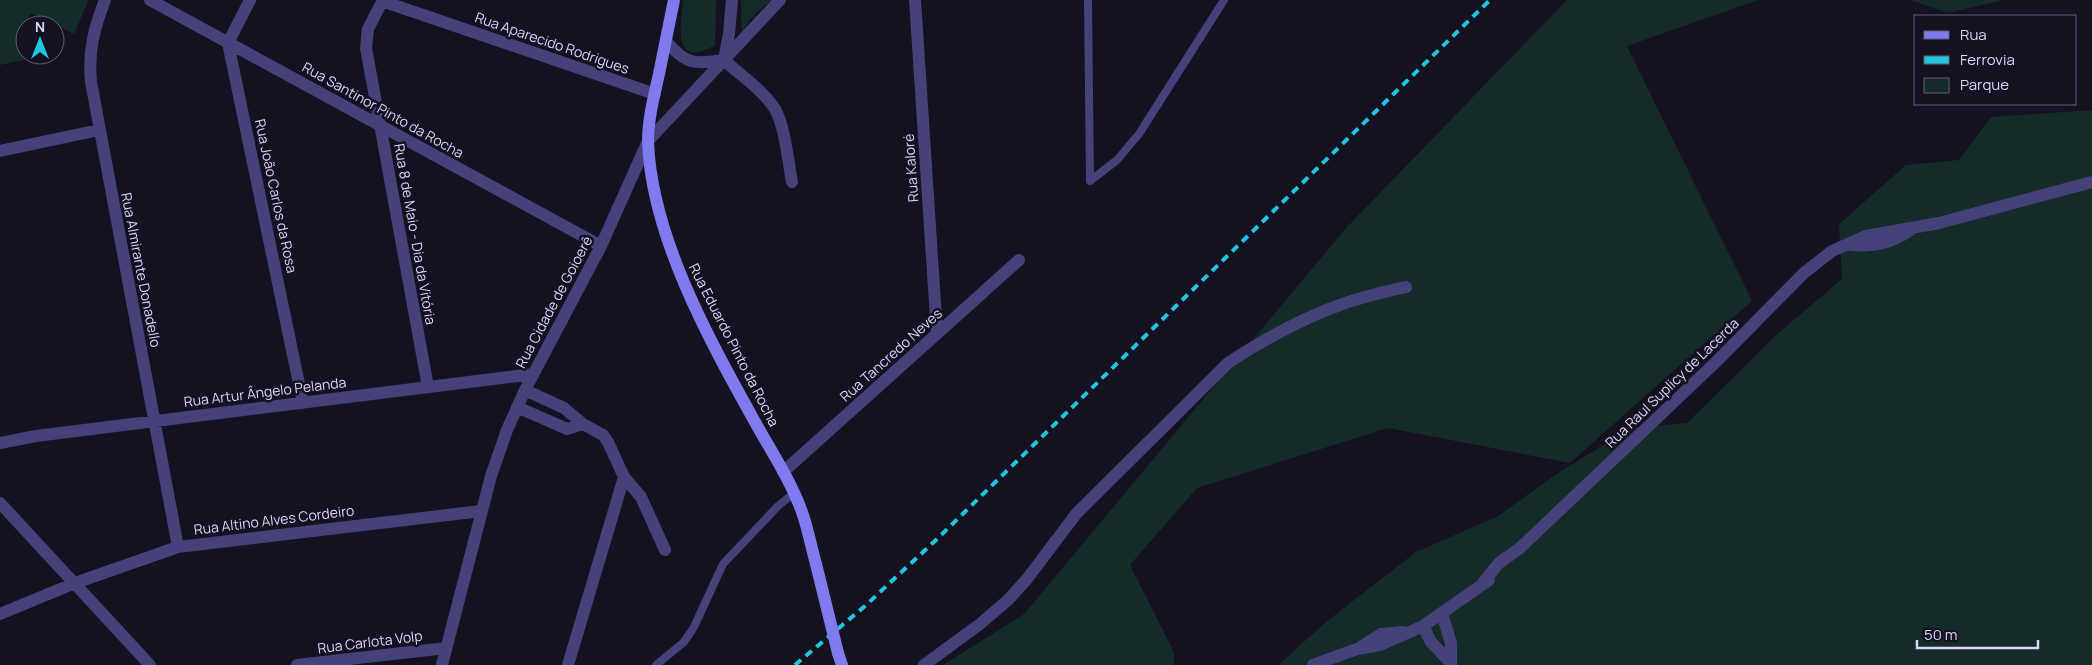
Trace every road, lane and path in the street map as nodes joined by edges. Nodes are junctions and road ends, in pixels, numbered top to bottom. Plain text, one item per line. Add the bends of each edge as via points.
1 (106, 0) edge
2 (150, 0) edge
3 (250, 0) edge
4 (674, 0) edge
5 (732, 0) edge
6 (780, 0) edge
7 (915, 0) edge
8 (1088, 0) edge
9 (1224, 0) edge
10 (382, 1) edge
11 (666, 41) junction
12 (228, 43) junction
13 (724, 60) junction
14 (655, 94) junction
15 (380, 125) junction
16 (99, 130) junction
17 (648, 141) junction
18 (0, 151) edge
19 (792, 182) dead end
20 (2092, 182) edge
21 (601, 246) junction
22 (1019, 260) dead end
23 (1406, 286) dead end
24 (937, 333) junction
25 (533, 374) junction
26 (428, 387) junction
27 (525, 390) junction
28 (304, 403) junction
29 (517, 407) junction
30 (154, 421) junction
31 (583, 424) junction
32 (0, 443) edge
33 (783, 472) junction
34 (624, 477) junction
35 (794, 493) junction
36 (0, 503) edge
37 (482, 511) junction
38 (178, 547) junction
39 (665, 550) dead end
40 (75, 583) junction
41 (0, 614) edge
42 (1442, 614) junction
43 (1423, 626) junction
44 (446, 648) junction
45 (840, 659) edge
46 (1451, 663) edge
47 (150, 665) edge
48 (297, 665) edge
49 (442, 665) edge
50 (568, 665) edge
51 (656, 665) edge
52 (924, 665) edge
53 (1313, 665) edge

1 - 16 street, Rua Almirante Donadello via 92,39 89,61
2 - 12 street, Rua Santinor Pinto da Rocha
3 - 12 street
4 - 11 main road, Rua Eduardo Pinto da Rocha
5 - 13 street
6 - 13 street, Rua Cidade de Goioerê
7 - 24 street, Rua Kaloré
8 - 9 lane via 1090,181 1117,160 1139,134
10 - 14 street, Rua Aparecido Rodrigues
10 - 15 street, Rua 8 de Maio - Dia da Vitória via 368,28 366,48
11 - 13 street via 687,60 702,63
11 - 14 main road, Rua Eduardo Pinto da Rocha
12 - 15 street, Rua Santinor Pinto da Rocha
12 - 28 street, Rua João Carlos da Rosa
13 - 17 street, Rua Cidade de Goioerê
13 - 19 street via 775,110
14 - 17 main road, Rua Eduardo Pinto da Rocha
15 - 21 street, Rua Santinor Pinto da Rocha
15 - 26 street, Rua 8 de Maio - Dia da Vitória
16 - 18 street
16 - 30 street, Rua Almirante Donadello
17 - 21 street, Rua Cidade de Goioerê
17 - 33 main road, Rua Eduardo Pinto da Rocha via 656,195 681,277 740,396
20 - 42 street, Rua Raul Suplicy de Lacerda via 1914,228 1886,243 1848,244 1832,252 1804,273 1520,548 1499,563 1482,584
21 - 25 street, Rua Cidade de Goioerê
22 - 24 street, Rua Tancredo Neves
23 - 52 street via 1324,311 1248,349 1228,363 1076,514 1008,600
24 - 33 street, Rua Tancredo Neves
25 - 26 street, Rua Artur Ângelo Pelanda
25 - 27 street, Rua Cidade de Goioerê
26 - 28 street, Rua Artur Ângelo Pelanda
27 - 29 street, Rua Cidade de Goioerê
27 - 31 street via 564,408
28 - 30 street, Rua Artur Ângelo Pelanda
29 - 31 street via 567,429
29 - 37 street, Rua Cidade de Goioerê via 498,452
30 - 32 street, Rua Artur Ângelo Pelanda
30 - 38 street, Rua Almirante Donadello
31 - 34 street via 603,434
33 - 35 main road, Rua Eduardo Pinto da Rocha
34 - 39 street via 640,497
34 - 50 street
35 - 45 main road, Rua Eduardo Pinto da Rocha, bridge via 802,511
35 - 51 lane via 723,564 694,627 684,642
36 - 40 street
37 - 38 street, Rua Altino Alves Cordeiro
37 - 44 street, Rua Cidade de Goioerê
38 - 40 street, Rua Altino Alves Cordeiro
40 - 41 street, Rua Altino Alves Cordeiro
40 - 47 street
42 - 43 street, Rua Raul Suplicy de Lacerda
42 - 46 street via 1451,643
43 - 46 street via 1431,642
43 - 53 street, Rua Raul Suplicy de Lacerda via 1406,632 1381,634 1357,650
44 - 48 street, Rua Carlota Volp
44 - 49 street, Rua Cidade de Goioerê

